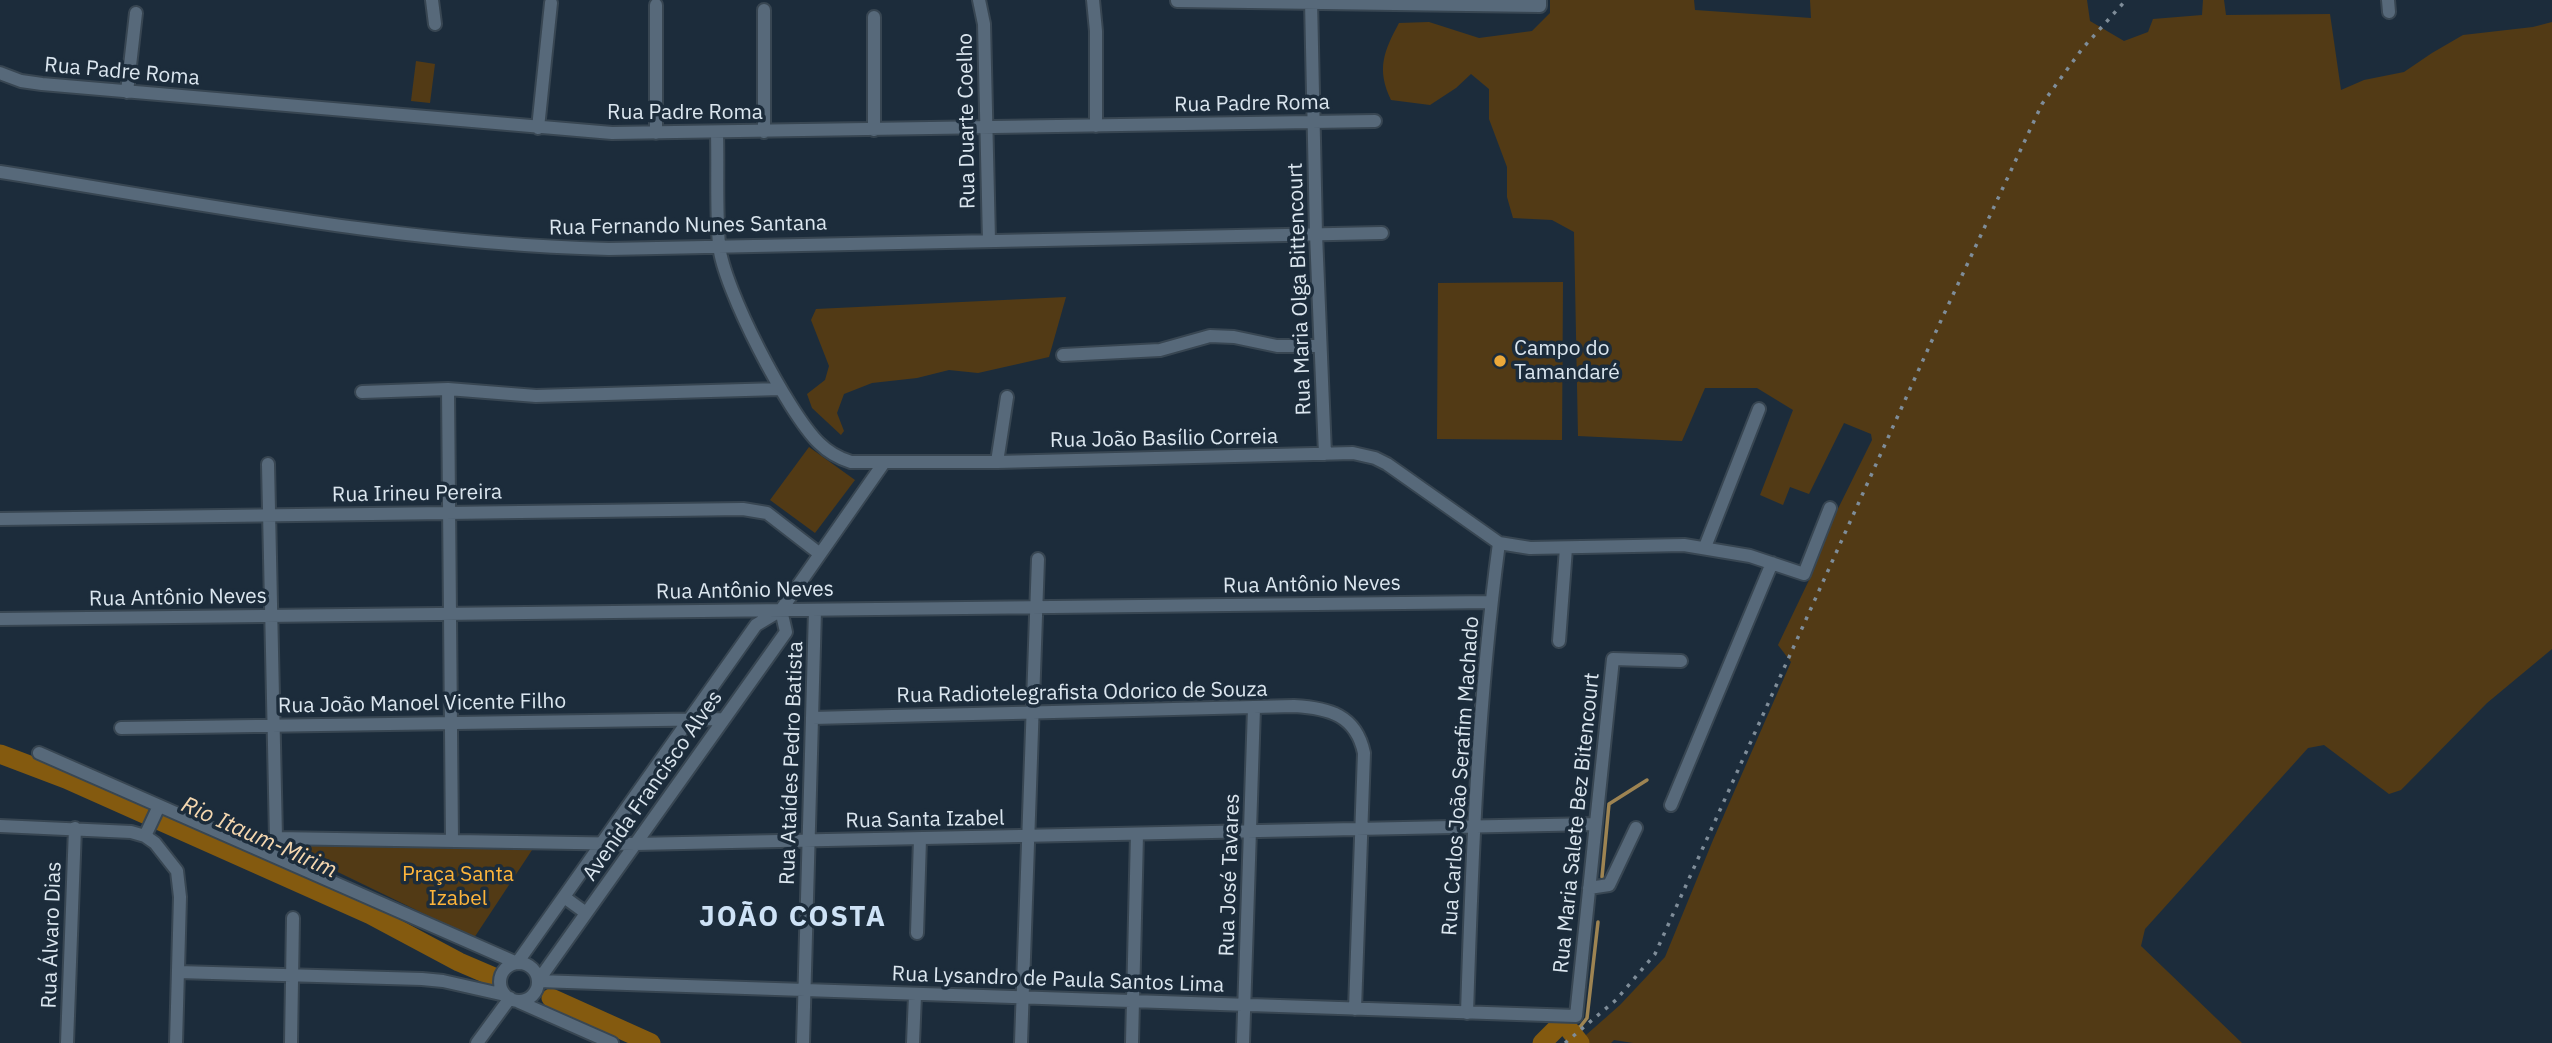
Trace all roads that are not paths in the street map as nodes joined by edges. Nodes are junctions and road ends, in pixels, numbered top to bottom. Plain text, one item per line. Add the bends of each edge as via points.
1 (432, 0) edge
2 (979, 0) edge
3 (1093, 0) edge
4 (1177, 1) edge
5 (1311, 1) edge
6 (1540, 3) edge
7 (551, 4) dead end
8 (656, 5) dead end
9 (764, 9) dead end
10 (136, 13) dead end
11 (874, 17) dead end
12 (435, 24) dead end
13 (0, 73) edge
14 (127, 92) junction
15 (1375, 121) dead end
16 (1313, 122) junction
17 (1096, 126) junction
18 (537, 128) junction
19 (987, 128) junction
20 (874, 130) junction
21 (764, 132) junction
22 (656, 133) junction
23 (717, 133) junction
24 (0, 172) edge
25 (1382, 233) dead end
26 (1316, 234) junction
27 (989, 241) junction
28 (719, 247) junction
29 (1320, 346) junction
30 (1063, 355) dead end
31 (780, 388) junction
32 (448, 389) junction
33 (362, 391) dead end
34 (1007, 397) dead end
35 (1759, 409) dead end
36 (1325, 454) junction
37 (997, 462) junction
38 (268, 464) dead end
39 (883, 464) junction
40 (1830, 508) dead end
41 (449, 513) junction
42 (269, 515) junction
43 (0, 519) edge
44 (1499, 543) junction
45 (1705, 547) junction
46 (1566, 548) junction
47 (820, 554) junction
48 (1038, 559) dead end
49 (1772, 563) junction
50 (1491, 602) junction
51 (1037, 607) junction
52 (781, 610) junction
53 (815, 610) junction
54 (450, 614) junction
55 (271, 616) junction
56 (0, 619) edge
57 (1559, 641) dead end
58 (1681, 661) dead end
59 (1254, 708) junction
60 (1033, 714) junction
61 (812, 718) junction
62 (724, 719) junction
63 (689, 720) junction
64 (451, 723) junction
65 (274, 726) junction
66 (121, 728) dead end
67 (38, 754) dead end
68 (1671, 805) dead end
69 (159, 806) junction
70 (1596, 824) junction
71 (0, 826) edge
72 (1473, 827) junction
73 (75, 828) junction
74 (1636, 828) dead end
75 (1361, 830) junction
76 (1250, 832) junction
77 (1138, 834) junction
78 (145, 836) junction
79 (1029, 836) junction
80 (276, 838) junction
81 (920, 839) junction
82 (452, 841) junction
83 (809, 841) junction
84 (601, 844) junction
85 (635, 844) junction
86 (258, 848) junction
87 (1589, 888) junction
88 (564, 897) junction
89 (586, 913) junction
90 (293, 918) dead end
91 (917, 933) dead end
92 (517, 963) junction
93 (178, 972) junction
94 (292, 976) junction
95 (538, 981) junction
96 (805, 991) junction
97 (915, 995) junction
98 (510, 998) junction
99 (1023, 998) junction
100 (1134, 1002) junction
101 (1245, 1005) junction
102 (1355, 1009) junction
103 (1467, 1013) junction
104 (1576, 1016) joint
105 (66, 1043) edge
106 (176, 1043) edge
107 (290, 1043) edge
108 (477, 1043) edge
109 (612, 1043) edge
110 (803, 1043) edge
111 (913, 1043) edge
112 (1021, 1043) edge
113 (1132, 1043) edge
114 (1243, 1043) edge

1 - 12 street
2 - 19 street, Rua Duarte Coelho
3 - 17 street
4 - 5 street
5 - 6 street
5 - 16 street, Rua Maria Olga Bittencourt
7 - 18 street
8 - 22 street
9 - 21 street
10 - 14 street
11 - 20 street
13 - 14 street, Rua Padre Roma via 42,85
14 - 18 street, Rua Padre Roma
15 - 16 street, Rua Padre Roma
16 - 17 street, Rua Padre Roma
16 - 26 street, Rua Maria Olga Bittencourt
17 - 19 street, Rua Padre Roma
18 - 22 street, Rua Padre Roma
19 - 20 street, Rua Padre Roma
19 - 27 street, Rua Duarte Coelho
20 - 21 street, Rua Padre Roma
21 - 23 street, Rua Padre Roma
22 - 23 street, Rua Padre Roma
23 - 28 street, Rua João Basílio Correia
24 - 28 street, Rua Fernando Nunes Santana via 428,238 609,249
25 - 26 street, Rua Fernando Nunes Santana
26 - 27 street, Rua Fernando Nunes Santana
26 - 29 street, Rua Maria Olga Bittencourt
27 - 28 street, Rua Fernando Nunes Santana
28 - 31 street, Rua João Basílio Correia via 745,319
29 - 30 street via 1276,346 1210,336 1160,350
29 - 36 street, Rua Maria Olga Bittencourt
31 - 32 street via 536,396
31 - 39 street, Rua João Basílio Correia via 804,426 831,454 851,462
32 - 33 street
32 - 41 street
34 - 37 street
35 - 45 street
36 - 37 street, Rua João Basílio Correia
36 - 44 street, Rua João Basílio Correia via 1375,458
37 - 39 street, Rua João Basílio Correia
38 - 42 street
39 - 47 street, Avenida Francisco Alves
40 - 49 street, Rua João Basílio Correia via 1804,574
41 - 42 street, Rua Irineu Pereira
41 - 47 street, Rua Irineu Pereira via 758,510 777,519
41 - 54 street
42 - 43 street, Rua Irineu Pereira
42 - 55 street
44 - 46 street, Rua João Basílio Correia
44 - 50 street, Rua Carlos João Serafim Machado
45 - 46 street, Rua João Basílio Correia
45 - 49 street, Rua João Basílio Correia
46 - 57 street
47 - 52 street, Avenida Francisco Alves
48 - 51 street
49 - 68 street
50 - 51 street, Rua Antônio Neves
50 - 72 street, Rua Carlos João Serafim Machado
51 - 53 street, Rua Antônio Neves
51 - 60 street
52 - 53 street, Rua Antônio Neves
52 - 54 street, Rua Antônio Neves
52 - 62 street, Avenida Francisco Alves via 786,632
52 - 63 street, Avenida Francisco Alves via 756,625
53 - 61 street, Rua Ataídes Pedro Batista
54 - 55 street, Rua Antônio Neves
54 - 64 street
55 - 56 street, Rua Antônio Neves
55 - 65 street
58 - 70 street, Rua Maria Salete Bez Bitencourt via 1613,659
59 - 60 street, Rua Radiotelegrafista Odorico de Souza
59 - 75 street, Rua Radiotelegrafista Odorico de Souza via 1308,707 1331,712 1357,732 1364,753
59 - 76 street, Rua José Tavares
60 - 61 street, Rua Radiotelegrafista Odorico de Souza
60 - 79 street
61 - 83 street, Rua Ataídes Pedro Batista
62 - 63 street, Rua João Manoel Vicente Filho
62 - 85 street, Avenida Francisco Alves
63 - 64 street, Rua João Manoel Vicente Filho
63 - 84 street, Avenida Francisco Alves
64 - 65 street, Rua João Manoel Vicente Filho
64 - 82 street
65 - 66 street, Rua João Manoel Vicente Filho
65 - 80 street
67 - 69 street
69 - 78 street
69 - 86 street
70 - 72 street, Rua Santa Izabel
70 - 87 street, Rua Maria Salete Bez Bitencourt
71 - 73 street
72 - 75 street, Rua Santa Izabel
72 - 103 street, Rua Carlos João Serafim Machado
73 - 78 street
73 - 105 street, Rua Álvaro Dias
74 - 87 street via 1609,886
75 - 76 street, Rua Santa Izabel
75 - 102 street
76 - 77 street, Rua Santa Izabel
76 - 101 street, Rua José Tavares
77 - 79 street, Rua Santa Izabel
77 - 100 street
78 - 93 street via 177,871
79 - 81 street, Rua Santa Izabel
79 - 99 street
80 - 82 street, Rua Santa Izabel
80 - 86 street
81 - 83 street, Rua Santa Izabel
81 - 91 street
82 - 84 street, Rua Santa Izabel
83 - 85 street, Rua Santa Izabel
83 - 96 street, Rua Ataídes Pedro Batista
84 - 85 street, Rua Santa Izabel
84 - 88 street, Avenida Francisco Alves
85 - 89 street, Avenida Francisco Alves
86 - 92 street
87 - 104 street, Rua Maria Salete Bez Bitencourt
88 - 89 street
88 - 92 street, Avenida Francisco Alves
89 - 95 street, Avenida Francisco Alves
90 - 94 street
92 - 95 street via 529,965
92 - 98 street via 502,972 500,984
93 - 94 street
93 - 106 street
94 - 98 street via 443,981
94 - 107 street
95 - 96 street, Rua Lysandro de Paula Santos Lima
95 - 98 street via 527,999
96 - 97 street, Rua Lysandro de Paula Santos Lima
96 - 110 street, Rua Ataídes Pedro Batista
97 - 99 street, Rua Lysandro de Paula Santos Lima
97 - 111 street
98 - 108 street
98 - 109 street
99 - 100 street, Rua Lysandro de Paula Santos Lima
99 - 112 street
100 - 101 street, Rua Lysandro de Paula Santos Lima
100 - 113 street
101 - 102 street, Rua Lysandro de Paula Santos Lima
101 - 114 street, Rua José Tavares
102 - 103 street, Rua Lysandro de Paula Santos Lima
103 - 104 street, Rua Lysandro de Paula Santos Lima

